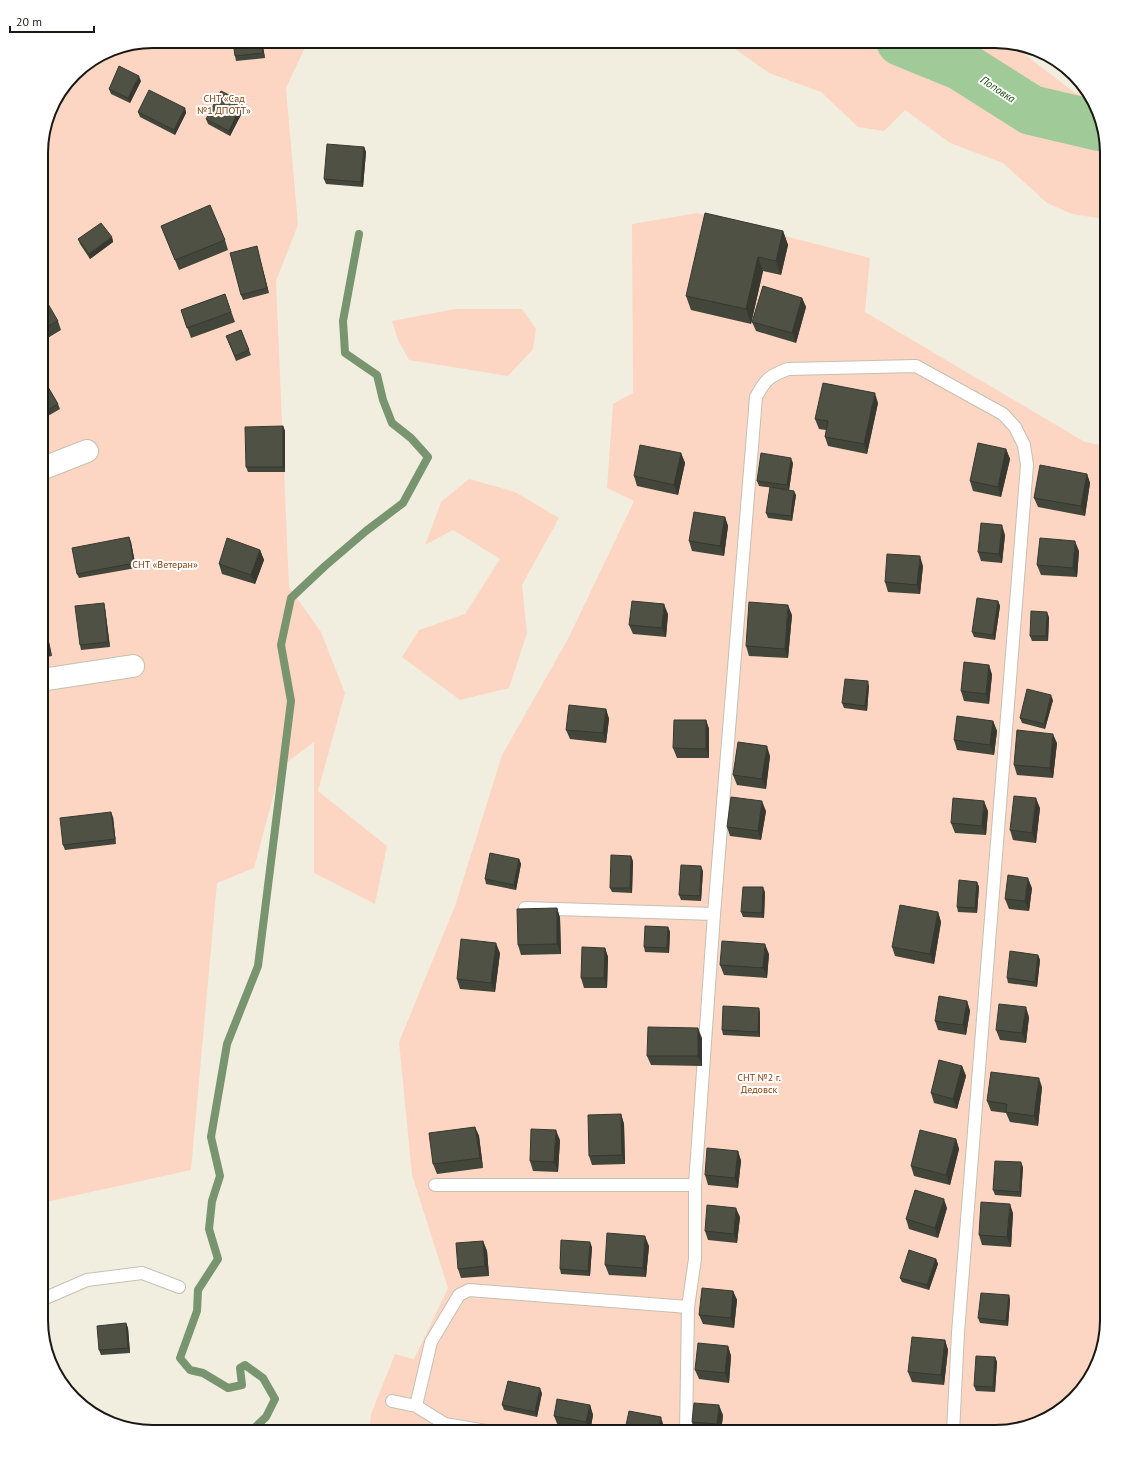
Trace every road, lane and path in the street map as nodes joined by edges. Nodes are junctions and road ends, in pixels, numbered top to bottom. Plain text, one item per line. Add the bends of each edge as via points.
1 (88, 451) dead end
2 (48, 466) edge
3 (133, 666) dead end
4 (48, 679) edge
5 (524, 908) edge
6 (714, 914) junction
7 (435, 1185) dead end
8 (695, 1185) junction
9 (179, 1287) dead end
10 (48, 1297) edge
11 (688, 1307) junction
12 (392, 1401) dead end
13 (416, 1406) junction
14 (451, 1425) edge
15 (686, 1425) edge
16 (953, 1425) edge

1 - 2 street
3 - 4 street
5 - 6 lane
6 - 8 lane
6 - 16 lane via 756,398 764,383 775,374 788,369 916,366 1003,414 1015,427 1024,445 1027,465 958,1325
7 - 8 lane
8 - 11 lane via 695,1259
9 - 10 lane via 142,1273 87,1280
11 - 13 lane via 469,1290 460,1295 431,1342
11 - 15 lane
12 - 13 lane
13 - 14 lane

